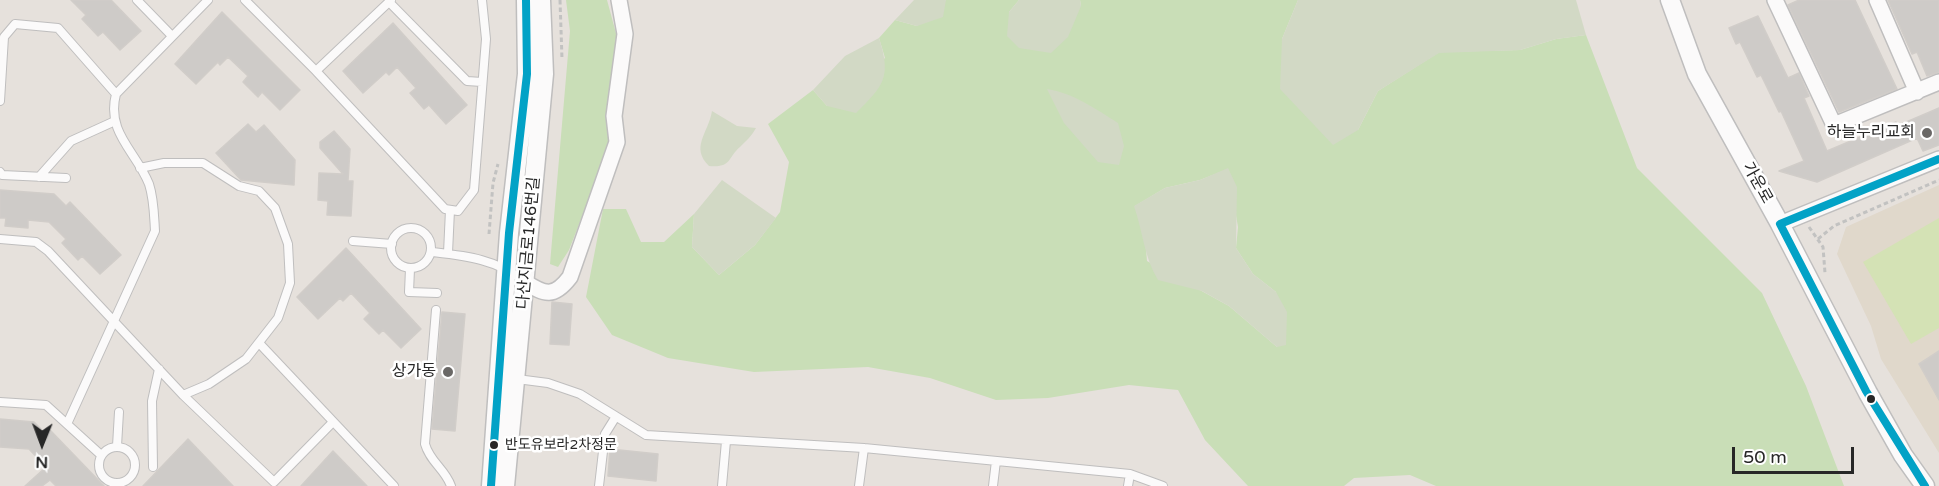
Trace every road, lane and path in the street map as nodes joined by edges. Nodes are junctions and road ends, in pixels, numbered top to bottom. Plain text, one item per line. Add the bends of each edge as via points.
1 (136, 0) edge
2 (208, 0) edge
3 (245, 0) edge
4 (482, 0) edge
5 (526, 0) edge
6 (542, 0) edge
7 (619, 0) edge
8 (1670, 0) edge
9 (1775, 0) edge
10 (1877, 0) edge
11 (390, 1) edge
12 (171, 36) junction
13 (316, 71) junction
14 (482, 82) junction
15 (1939, 82) edge
16 (1917, 92) junction
17 (116, 93) junction
18 (0, 101) edge
19 (115, 121) junction
20 (1939, 159) edge
21 (140, 168) junction
22 (0, 172) edge
23 (39, 177) junction
24 (66, 178) dead end
25 (1939, 180) edge
26 (450, 210) junction
27 (1780, 224) junction
28 (0, 239) edge
29 (1818, 239) dead end
30 (353, 241) dead end
31 (392, 244) junction
32 (432, 252) junction
33 (448, 254) junction
34 (506, 267) junction
35 (410, 269) junction
36 (525, 282) junction
37 (437, 293) dead end
38 (436, 310) dead end
39 (114, 321) junction
40 (259, 344) junction
41 (159, 369) junction
42 (517, 379) junction
43 (183, 395) junction
44 (0, 402) edge
45 (119, 412) dead end
46 (615, 418) junction
47 (332, 423) junction
48 (67, 424) junction
49 (726, 441) junction
50 (117, 446) junction
51 (864, 448) junction
52 (101, 455) junction
53 (996, 461) junction
54 (153, 467) dead end
55 (1130, 474) junction
56 (116, 485) edge
57 (394, 486) edge
58 (451, 486) edge
59 (491, 486) edge
60 (505, 486) edge
61 (599, 486) edge
62 (722, 486) edge
63 (859, 486) edge
64 (993, 486) edge
65 (1128, 486) edge
66 (1163, 486) edge
67 (1925, 486) edge

1 - 12 lane
2 - 12 lane
3 - 13 lane
4 - 14 lane via 486,39
5 - 34 street, 다산지금로146번길 via 527,74
6 - 36 street, 다산지금로146번길 via 544,74
7 - 36 street via 625,34 614,116 617,142 570,277 561,289 549,292
8 - 27 street, 가운로 via 1697,74
9 - 16 street via 1834,125
10 - 16 street
11 - 13 lane
11 - 14 lane via 467,81
12 - 17 lane
13 - 26 lane
14 - 26 lane via 474,189 458,211
15 - 16 street
17 - 18 lane via 58,28 15,24 4,37
17 - 19 lane via 112,109
19 - 21 lane
19 - 23 lane via 71,141
20 - 27 street
21 - 39 lane via 154,202 155,231
21 - 40 lane via 164,163 203,163 239,186 259,191 275,208 288,244 290,283 278,318
22 - 23 lane
23 - 24 lane
25 - 29 path via 1834,226
26 - 33 lane
27 - 67 street, 가운로 via 1868,393
28 - 39 lane via 36,242
30 - 31 lane
31 - 32 lane via 398,232 417,229 426,234
31 - 35 lane via 394,259
32 - 33 lane
32 - 35 lane via 428,261
33 - 34 lane
34 - 36 lane
34 - 59 street, 다산지금로146번길
35 - 37 lane via 409,292
36 - 42 street, 다산지금로146번길
38 - 58 lane via 425,444 428,456 446,473
39 - 41 lane
39 - 48 lane
40 - 43 lane via 246,359
40 - 47 lane
41 - 43 lane
41 - 54 lane via 153,401
42 - 46 lane via 548,383 580,394
42 - 60 street, 다산지금로146번길
43 - 47 lane via 274,482
44 - 48 lane via 46,405
45 - 50 lane
46 - 49 lane via 646,435
46 - 61 lane via 605,434
47 - 57 lane
48 - 52 lane
49 - 51 lane
49 - 62 lane
50 - 52 lane
50 - 56 lane via 127,449 135,465 133,474
51 - 53 lane
51 - 63 lane
52 - 56 lane via 101,474
53 - 55 lane
53 - 64 lane
55 - 65 lane
55 - 66 lane

